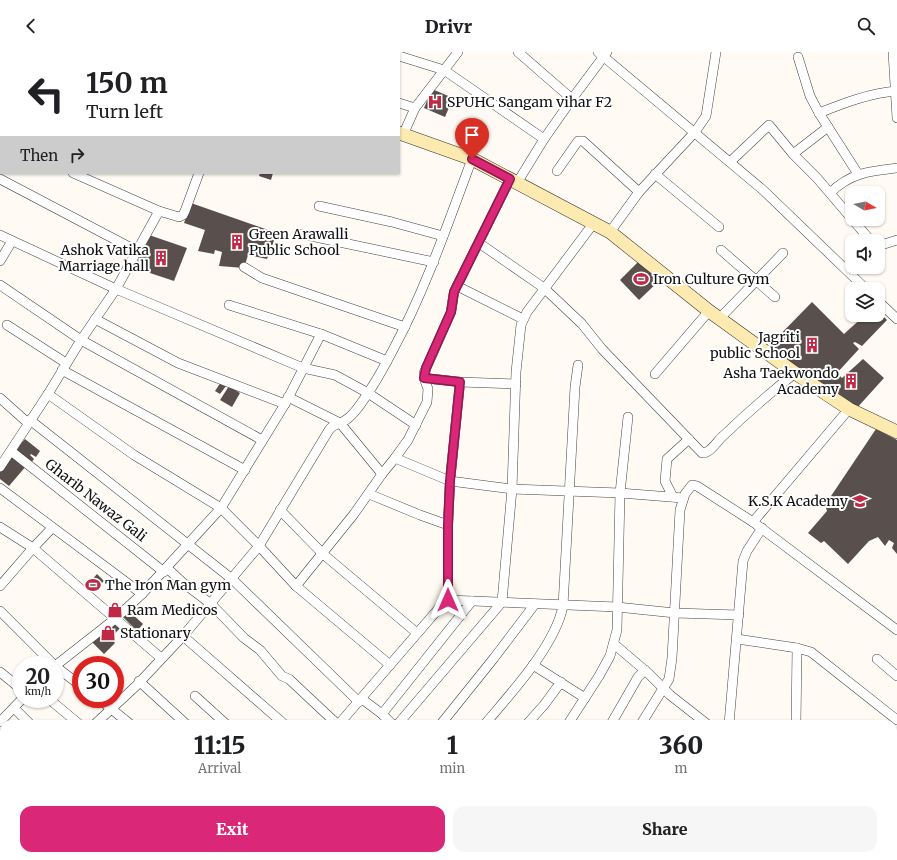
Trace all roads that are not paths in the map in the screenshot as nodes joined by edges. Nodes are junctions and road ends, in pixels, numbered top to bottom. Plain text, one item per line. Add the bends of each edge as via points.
1 (458, 52) edge
2 (518, 52) edge
3 (716, 52) edge
4 (892, 52) edge
5 (603, 54) edge
6 (400, 56) edge
7 (798, 57) dead end
8 (444, 70) junction
9 (896, 91) edge
10 (572, 99) junction
11 (400, 102) edge
12 (415, 108) junction
13 (819, 113) junction
14 (897, 118) edge
15 (828, 127) junction
16 (695, 132) junction
17 (401, 134) edge
18 (544, 139) junction
19 (793, 154) junction
20 (472, 159) junction
21 (730, 162) junction
22 (897, 168) edge
23 (557, 171) dead end
24 (75, 174) edge
25 (199, 174) edge
26 (655, 174) junction
27 (858, 174) junction
28 (0, 179) edge
29 (513, 181) junction
30 (639, 192) junction
31 (830, 193) junction
32 (319, 206) dead end
33 (159, 211) junction
34 (845, 211) edge
35 (593, 224) junction
36 (858, 226) edge
37 (719, 227) dead end
38 (610, 232) junction
39 (301, 234) dead end
40 (865, 234) edge
41 (0, 235) edge
42 (443, 236) junction
43 (897, 240) edge
44 (12, 241) junction
45 (479, 243) junction
46 (885, 244) edge
47 (721, 250) dead end
48 (137, 251) junction
49 (783, 253) dead end
50 (0, 261) edge
51 (434, 262) junction
52 (244, 267) dead end
53 (756, 280) junction
54 (859, 282) edge
55 (0, 285) edge
56 (457, 286) junction
57 (544, 288) junction
58 (116, 289) junction
59 (775, 297) dead end
60 (229, 305) dead end
61 (885, 308) edge
62 (714, 315) junction
63 (95, 319) junction
64 (523, 319) junction
65 (897, 319) edge
66 (7, 325) dead end
67 (405, 327) junction
68 (321, 334) junction
69 (80, 340) junction
70 (386, 361) junction
71 (578, 365) dead end
72 (64, 366) junction
73 (303, 368) junction
74 (796, 373) junction
75 (655, 374) dead end
76 (424, 378) junction
77 (460, 382) junction
78 (516, 384) junction
79 (368, 393) junction
80 (48, 394) junction
81 (0, 398) edge
82 (287, 401) junction
83 (849, 409) junction
84 (628, 417) dead end
85 (29, 422) junction
86 (340, 423) junction
87 (416, 425) junction
88 (897, 432) edge
89 (689, 439) junction
90 (262, 440) junction
91 (11, 451) junction
92 (395, 458) junction
93 (0, 467) edge
94 (245, 470) junction
95 (382, 474) junction
96 (450, 481) junction
97 (0, 488) edge
98 (512, 489) junction
99 (569, 492) junction
100 (369, 494) junction
101 (620, 494) junction
102 (673, 498) junction
103 (683, 498) junction
104 (221, 508) junction
105 (280, 510) junction
106 (753, 522) junction
107 (448, 525) junction
108 (0, 527) edge
109 (52, 528) junction
110 (762, 528) junction
111 (188, 544) junction
112 (259, 546) junction
113 (33, 548) junction
114 (323, 554) junction
115 (166, 570) junction
116 (232, 579) junction
117 (0, 586) edge
118 (296, 586) junction
119 (142, 594) junction
120 (448, 600) junction
121 (472, 601) junction
122 (502, 602) junction
123 (211, 604) junction
124 (535, 604) junction
125 (563, 606) junction
126 (617, 608) junction
127 (0, 611) edge
128 (675, 613) junction
129 (739, 615) junction
130 (115, 619) junction
131 (897, 630) edge
132 (417, 634) junction
133 (183, 636) junction
134 (737, 639) junction
135 (614, 644) junction
136 (797, 648) junction
137 (45, 656) edge
138 (161, 658) junction
139 (64, 659) edge
140 (877, 659) dead end
141 (390, 665) junction
142 (533, 665) junction
143 (645, 670) junction
144 (0, 672) edge
145 (64, 673) edge
146 (897, 676) edge
147 (72, 679) edge
148 (139, 681) junction
149 (12, 682) edge
150 (561, 682) junction
151 (664, 689) junction
152 (195, 696) dead end
153 (124, 697) edge
154 (585, 698) junction
155 (360, 700) junction
156 (14, 708) joint
157 (60, 708) edge
158 (111, 708) joint
159 (382, 714) junction
160 (1, 718) edge
161 (26, 720) edge
162 (74, 720) edge
163 (99, 720) edge
164 (125, 720) edge
165 (182, 720) edge
166 (222, 720) edge
167 (279, 720) edge
168 (334, 720) edge
169 (342, 720) edge
170 (388, 720) edge
171 (401, 720) edge
172 (444, 720) edge
173 (488, 720) edge
174 (531, 720) edge
175 (571, 720) edge
176 (613, 720) edge
177 (644, 720) edge
178 (702, 720) edge
179 (729, 720) edge
180 (796, 720) edge
181 (897, 720) edge

1 - 8 street
2 - 10 street
3 - 16 street via 707,111
4 - 9 street
5 - 10 street
5 - 16 street
6 - 8 street
7 - 13 street via 806,86
8 - 12 street
8 - 18 street
9 - 13 street via 841,104
9 - 14 street
10 - 18 street
11 - 12 street
12 - 17 street
13 - 15 street
15 - 19 street
15 - 27 street
16 - 21 street
16 - 26 street
17 - 20 street
18 - 29 street
19 - 21 street via 769,125
19 - 31 street
20 - 29 street
20 - 42 street
21 - 54 street via 777,203
22 - 27 street
23 - 30 street via 578,141 583,141
24 - 33 street
25 - 33 street via 183,215 179,217
26 - 30 street
26 - 37 street
27 - 31 street via 835,187
28 - 48 street
29 - 35 street
29 - 45 street
30 - 38 street
31 - 34 street
32 - 42 street
33 - 48 street
35 - 38 street
35 - 57 street
36 - 40 street
38 - 62 street
39 - 51 street
41 - 44 street
42 - 51 street
43 - 46 street
44 - 50 street
44 - 58 street
45 - 56 street
45 - 57 street
47 - 53 street
48 - 58 street
49 - 53 street
51 - 67 street
52 - 67 street via 262,278
53 - 59 street
53 - 62 street
55 - 69 street
56 - 64 street
56 - 76 street via 451,312
57 - 64 street
57 - 89 street via 582,324 602,349
58 - 63 street
58 - 73 street
60 - 68 street
61 - 65 street
62 - 74 street
62 - 75 street
63 - 69 street
63 - 82 street via 178,363
64 - 78 street
66 - 72 street
67 - 70 street
68 - 70 street
68 - 73 street
69 - 72 street
69 - 90 street
70 - 79 street
71 - 99 street
72 - 80 street
72 - 94 street
73 - 79 street via 335,375
73 - 82 street
74 - 83 street
74 - 89 street via 760,402 708,452 702,453
76 - 77 street
76 - 87 street via 428,389 427,402
77 - 78 street
77 - 96 street
78 - 98 street
79 - 86 street via 347,419
79 - 87 street
80 - 85 street
80 - 104 street via 134,455
81 - 85 street
82 - 86 street
82 - 90 street
83 - 88 street
83 - 106 street
84 - 101 street
85 - 91 street
85 - 111 street
86 - 95 street
86 - 105 street via 333,425 329,430
87 - 92 street
89 - 102 street via 667,459 665,481
90 - 94 street
91 - 93 street
91 - 115 street, Gharib Nawaz Gali
92 - 95 street
92 - 96 street
94 - 104 street
95 - 100 street
96 - 98 street
96 - 107 street
97 - 109 street
98 - 99 street
98 - 122 street
99 - 101 street
99 - 125 street
100 - 107 street
100 - 114 street
101 - 102 street
101 - 126 street
102 - 103 street
103 - 106 street via 688,488 696,485
103 - 128 street via 680,510
104 - 111 street
104 - 112 street
105 - 112 street
105 - 114 street
106 - 110 street
107 - 120 street
108 - 113 street
109 - 113 street
109 - 119 street
110 - 129 street via 744,556
110 - 131 street
111 - 115 street
111 - 116 street
112 - 116 street
112 - 118 street
113 - 117 street
113 - 130 street
114 - 118 street
114 - 132 street
115 - 119 street
115 - 123 street, Gharib Nawaz Gali
116 - 123 street
116 - 155 street
118 - 141 street
119 - 130 street
120 - 121 street
120 - 132 street
121 - 122 street
121 - 159 street
122 - 124 street
122 - 171 street
123 - 133 street
123 - 168 street, Gharib Nawaz Gali via 244,638 260,650 282,676 289,679
124 - 125 street
124 - 172 street
125 - 126 street
125 - 142 street via 558,624
126 - 128 street
126 - 135 street
127 - 137 street
128 - 129 street
128 - 151 street via 670,674
129 - 134 street
130 - 138 street
130 - 139 street
132 - 141 street
133 - 138 street
133 - 167 street
134 - 136 street
134 - 179 street
135 - 143 street
135 - 154 street via 610,656
136 - 180 street
136 - 181 street via 815,654
138 - 148 street
140 - 146 street
141 - 155 street
142 - 150 street
142 - 173 street
143 - 151 street
143 - 176 street via 638,677
144 - 149 street
145 - 147 street
148 - 153 street
148 - 165 street
150 - 154 street
150 - 174 street
151 - 177 street
151 - 178 street
152 - 166 street
154 - 175 street
155 - 159 street
155 - 169 street
156 - 160 street
156 - 161 street
157 - 162 street
158 - 163 street
158 - 164 street
159 - 170 street

